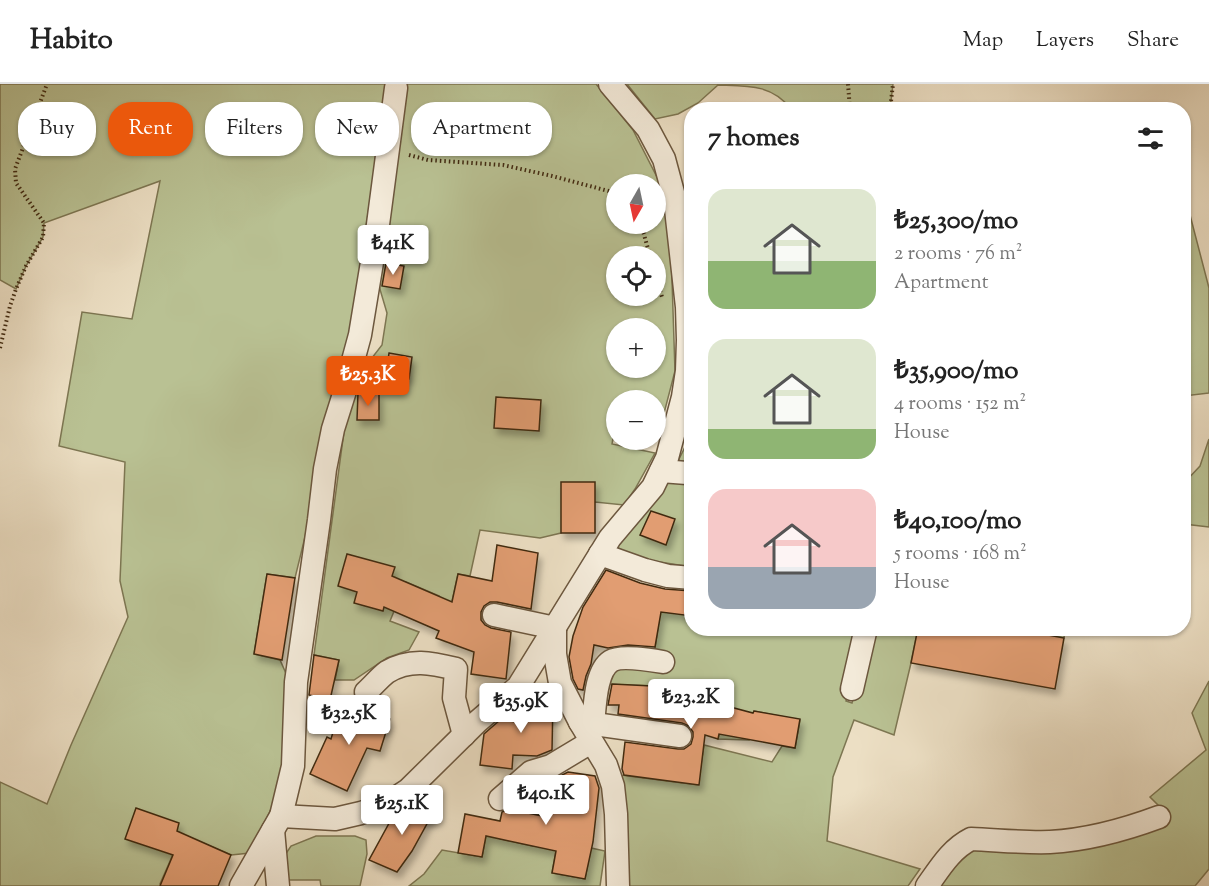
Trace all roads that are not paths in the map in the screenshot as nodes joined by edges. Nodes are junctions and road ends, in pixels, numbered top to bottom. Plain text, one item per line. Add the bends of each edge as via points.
1 (610, 84) edge
2 (396, 88) dead end
3 (684, 281) edge
4 (684, 390) edge
5 (661, 471) junction
6 (684, 473) edge
7 (600, 554) junction
8 (684, 577) edge
9 (494, 615) dead end
10 (555, 628) junction
11 (864, 636) edge
12 (663, 662) dead end
13 (852, 688) dead end
14 (366, 692) dead end
15 (588, 730) junction
16 (464, 735) junction
17 (680, 736) dead end
18 (500, 799) dead end
19 (1159, 817) dead end
20 (277, 823) junction
21 (241, 886) edge
22 (278, 886) edge
23 (618, 886) edge
24 (927, 886) edge

1 - 3 street via 648,129 664,159 675,200
2 - 20 street via 360,335 325,469 296,682 293,766
4 - 5 street
5 - 6 street
5 - 7 street via 653,487
7 - 8 street via 645,570
7 - 10 street
9 - 10 street
10 - 15 street via 560,683
10 - 16 street via 518,687
11 - 13 street
12 - 15 street via 611,661 601,674
14 - 16 street via 387,672 409,663 456,669 454,698
15 - 17 street
15 - 18 street via 552,766 531,772
15 - 23 street via 613,786
16 - 20 street via 408,790 385,805 335,819
19 - 24 street via 1133,827 1051,842 971,839 948,857
20 - 21 street
20 - 22 street

